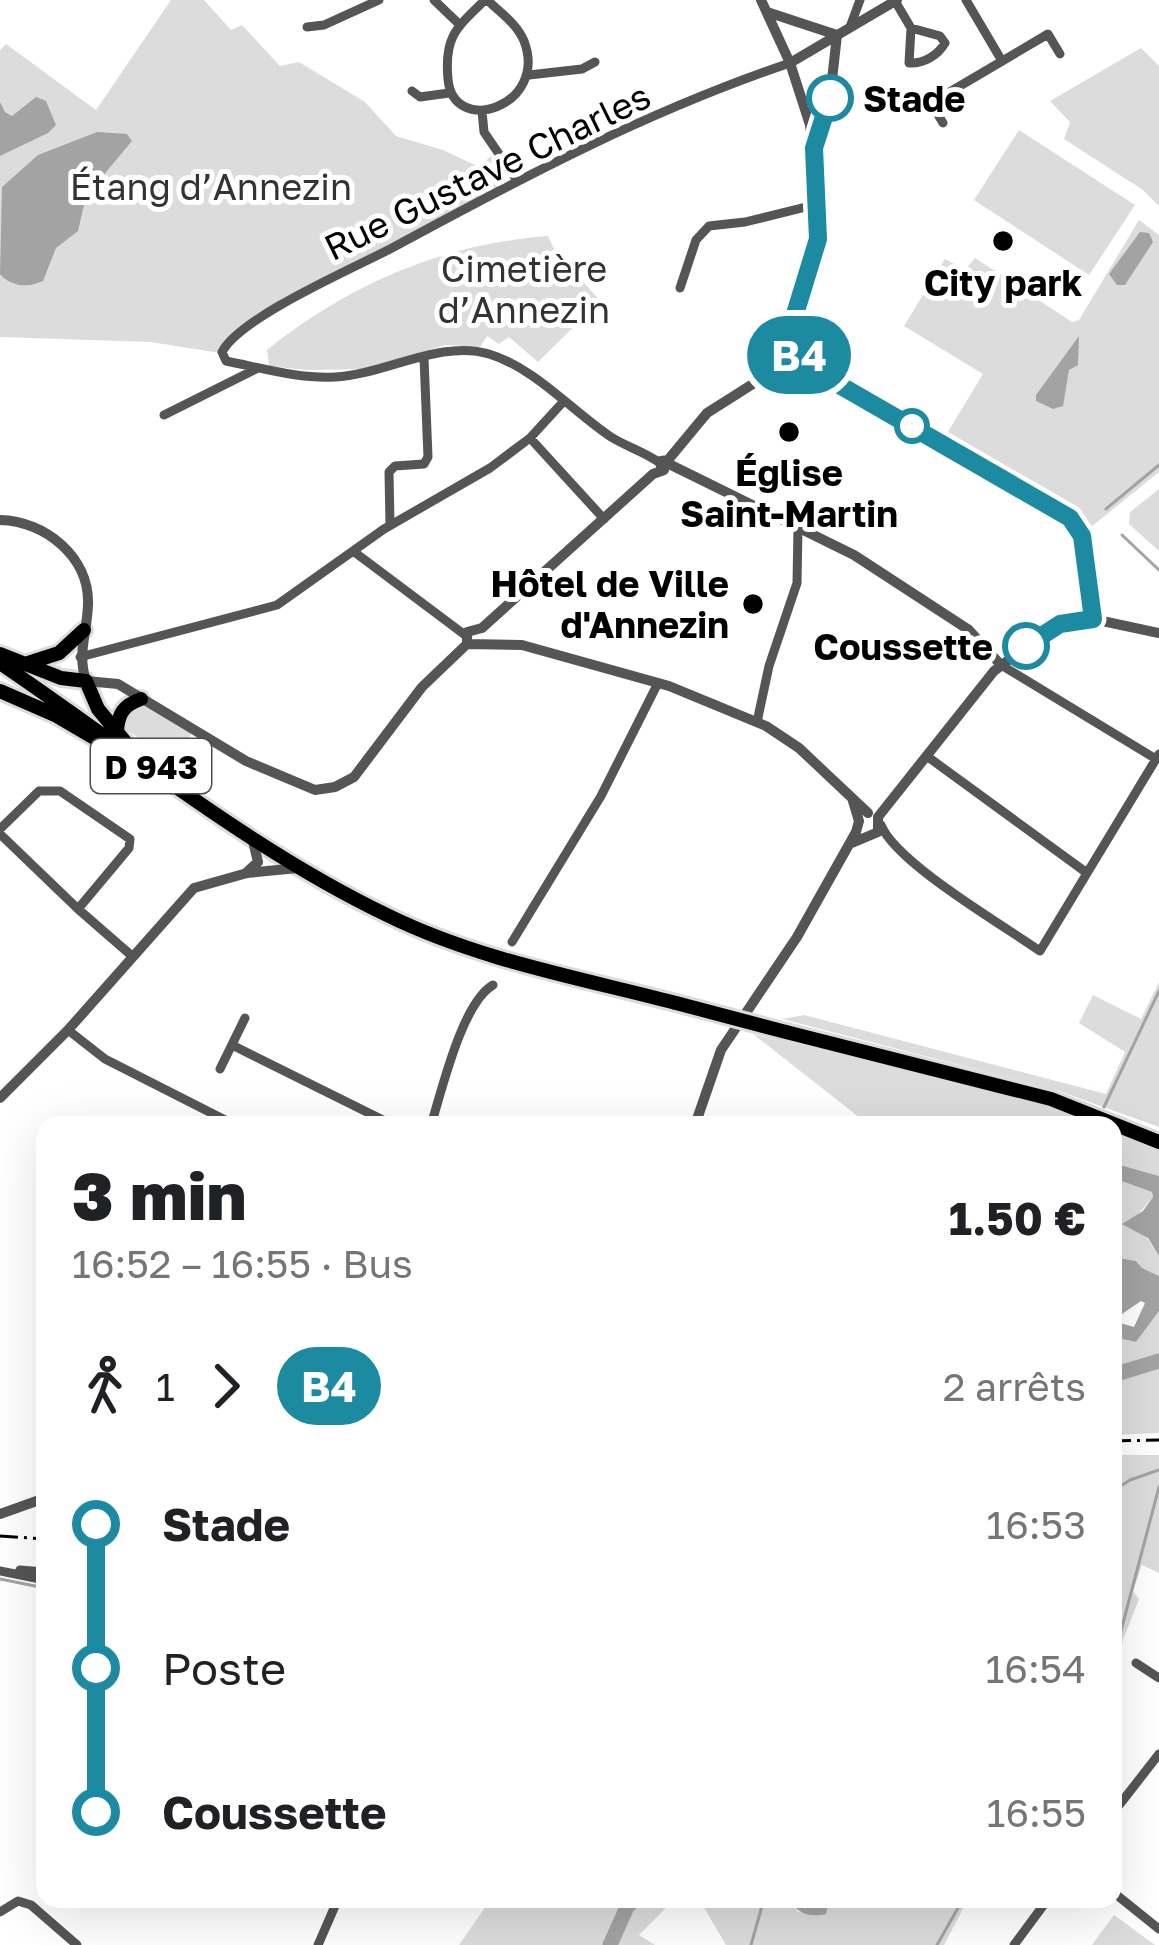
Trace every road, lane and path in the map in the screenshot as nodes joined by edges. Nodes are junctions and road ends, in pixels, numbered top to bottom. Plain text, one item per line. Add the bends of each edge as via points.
1 (379, 0) edge
2 (434, 0) edge
3 (486, 0) edge
4 (860, 0) edge
5 (966, 0) edge
6 (896, 1) edge
7 (764, 6) edge
8 (778, 23) junction
9 (460, 25) junction
10 (307, 26) dead end
11 (850, 27) junction
12 (911, 28) junction
13 (837, 35) junction
14 (1060, 54) dead end
15 (1002, 61) junction
16 (595, 62) dead end
17 (790, 63) junction
18 (529, 75) junction
19 (412, 92) dead end
20 (449, 93) junction
21 (482, 111) junction
22 (943, 123) dead end
23 (814, 148) junction
24 (516, 179) junction
25 (818, 204) junction
26 (680, 288) dead end
27 (785, 346) junction
28 (424, 358) junction
29 (807, 366) junction
30 (256, 369) junction
31 (563, 402) junction
32 (164, 415) dead end
33 (530, 438) junction
34 (665, 464) junction
35 (604, 519) junction
36 (0, 520) edge
37 (390, 526) junction
38 (798, 528) junction
39 (353, 551) junction
40 (1093, 619) junction
41 (83, 630) junction
42 (1159, 633) edge
43 (473, 638) junction
44 (80, 657) junction
45 (0, 658) edge
46 (25, 664) junction
47 (1001, 665) junction
48 (86, 681) junction
49 (658, 683) junction
50 (0, 691) edge
51 (141, 699) junction
52 (757, 722) junction
53 (117, 732) junction
54 (1157, 756) edge
55 (138, 757) junction
56 (928, 757) junction
57 (869, 825) junction
58 (0, 831) edge
59 (250, 834) junction
60 (303, 868) junction
61 (247, 873) junction
62 (1087, 873) junction
63 (78, 909) junction
64 (512, 942) dead end
65 (132, 956) junction
66 (493, 985) dead end
67 (245, 1018) dead end
68 (68, 1030) junction
69 (232, 1045) junction
70 (220, 1069) dead end
71 (0, 1098) edge
72 (217, 1116) edge
73 (375, 1116) edge
74 (434, 1116) edge
75 (698, 1116) edge
76 (1096, 1116) edge
77 (1122, 1126) edge
78 (1159, 1139) edge
79 (36, 1501) edge
80 (0, 1514) edge
81 (0, 1571) edge
82 (36, 1575) edge
83 (1136, 1663) dead end
84 (1158, 1677) edge
85 (1159, 1754) edge
86 (1122, 1802) edge
87 (1122, 1899) edge
88 (334, 1908) edge
89 (1041, 1908) edge
90 (0, 1912) edge
91 (1159, 1928) edge
92 (77, 1945) edge
93 (318, 1945) edge
94 (1014, 1945) edge

1 - 10 street
2 - 9 street
3 - 9 street
3 - 18 street via 526,44
4 - 11 street
5 - 15 street
6 - 11 street
6 - 12 street
7 - 8 street
8 - 13 street
8 - 17 street
9 - 20 street via 446,54
11 - 13 street
12 - 12 street via 909,63 940,51 940,36
13 - 17 street
13 - 23 street
14 - 15 street via 1048,34
15 - 22 street via 931,103
16 - 18 street
17 - 23 street
17 - 24 street, Rue Gustave Charles
18 - 21 street via 515,96
19 - 20 street
20 - 21 street
21 - 24 street via 484,132
23 - 25 street
24 - 30 street, Rue Gustave Charles via 234,337 222,352 226,362
25 - 26 street via 709,226
25 - 27 street via 818,239
27 - 29 street
27 - 29 street
27 - 34 street via 766,375 707,413
28 - 30 street via 333,377
28 - 31 street via 489,354
28 - 37 street via 428,457 388,472
29 - 40 street via 1070,518 1082,536
30 - 32 street
31 - 33 street
31 - 34 street
33 - 35 street
33 - 37 street via 465,486
34 - 35 street
34 - 38 street
35 - 43 street
36 - 41 street via 41,529 66,549 88,589
37 - 39 street
38 - 47 street via 969,630
38 - 52 street via 797,583
39 - 43 street
39 - 44 street via 252,615
40 - 42 street
40 - 47 street via 1053,627
41 - 44 street
41 - 46 main road via 59,653
43 - 49 street
43 - 51 street via 422,687 368,762 335,787 302,788
44 - 48 street
45 - 46 main road
45 - 55 main road, D 943
46 - 48 main road
47 - 54 street
47 - 56 street
48 - 51 street via 118,684
48 - 53 main road
49 - 52 street
49 - 64 street
50 - 55 main road
51 - 53 main road via 124,706
52 - 57 street via 799,748
53 - 55 main road
54 - 62 street
55 - 59 main road, D 943
56 - 57 street
56 - 62 street
57 - 62 street via 1040,951
57 - 75 street via 721,1050
58 - 63 street
58 - 63 street via 48,788 130,839
59 - 60 main road, D 943
59 - 61 street via 258,862
60 - 61 street
60 - 76 main road, D 943, bridge via 389,916 503,959
61 - 65 street via 184,897
63 - 65 street
65 - 68 street
66 - 74 street via 464,1028
67 - 69 street
68 - 71 street
68 - 72 street via 105,1059
69 - 70 street
69 - 73 street
77 - 78 main road, D 943, bridge
79 - 80 street
81 - 82 street
83 - 84 street
85 - 86 street
87 - 91 street
88 - 93 street
89 - 94 street
90 - 92 street via 18,1901 31,1905

